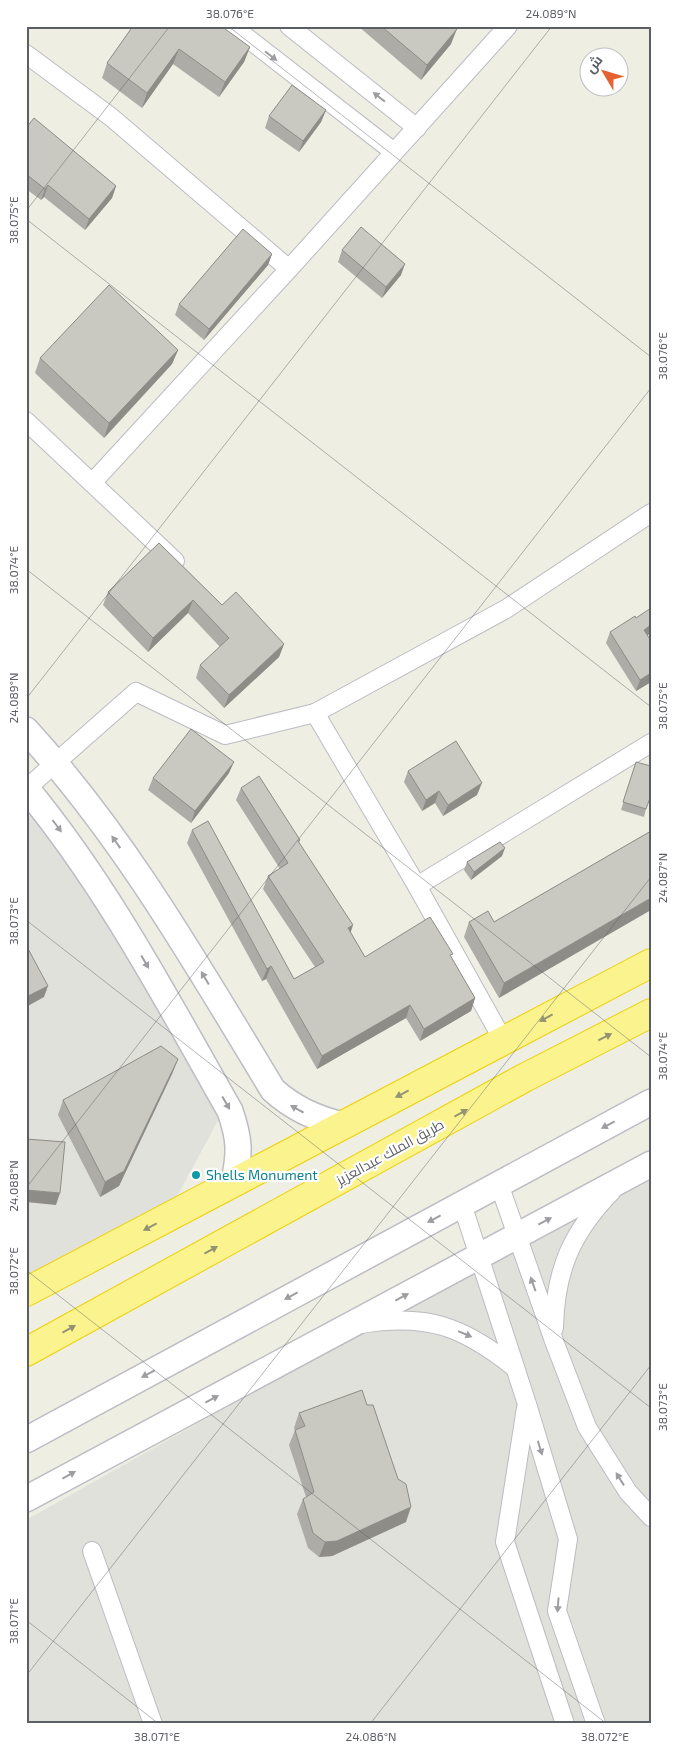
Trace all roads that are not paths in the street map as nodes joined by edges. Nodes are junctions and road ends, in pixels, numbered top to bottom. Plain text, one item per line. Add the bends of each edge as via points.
1 (232, 26) edge
2 (289, 26) edge
3 (508, 26) edge
4 (26, 54) edge
5 (417, 128) junction
6 (394, 152) junction
7 (289, 269) junction
8 (26, 421) edge
9 (92, 483) junction
10 (651, 513) edge
11 (185, 570) edge
12 (315, 713) junction
13 (26, 730) edge
14 (649, 750) edge
15 (56, 764) junction
16 (26, 788) edge
17 (417, 886) junction
18 (651, 962) edge
19 (651, 1013) edge
20 (503, 1040) junction
21 (651, 1102) edge
22 (343, 1125) junction
23 (651, 1164) edge
24 (625, 1178) junction
25 (234, 1182) junction
26 (499, 1184) junction
27 (462, 1204) junction
28 (516, 1236) junction
29 (480, 1256) junction
30 (26, 1292) edge
31 (348, 1326) junction
32 (554, 1341) junction
33 (26, 1352) edge
34 (516, 1368) junction
35 (527, 1404) junction
36 (26, 1440) edge
37 (26, 1499) edge
38 (651, 1517) edge
39 (92, 1551) dead end
40 (153, 1724) edge
41 (565, 1724) edge
42 (596, 1724) edge

1 -> 6 street
5 -> 2 street
3 - 5 street
4 - 7 street via 111,117
5 - 6 street
6 - 7 street
7 - 9 street
8 - 9 street
9 - 11 street
10 - 12 street via 506,608
12 - 15 street via 225,735 136,692
12 - 17 street
13 - 15 main road
14 - 17 street
15 - 16 street
22 -> 15 main road via 302,1112 273,1090 157,900 92,807
16 -> 25 main road via 59,827 122,924 230,1110 238,1134 239,1158
17 - 20 street
18 -> 20 highway
33 -> 19 highway, طريق الملك عبدالعزيز via 524,1078
20 -> 22 highway
21 -> 26 main road
22 - 25 highway
23 - 24 main road
28 -> 24 main road
24 - 32 street via 592,1211 567,1255 554,1301
25 -> 30 highway
26 - 27 main road
26 - 28 street
27 - 29 street
27 -> 36 main road
28 - 29 main road
32 -> 28 street
31 -> 29 main road
29 - 34 street
31 -> 34 street via 381,1320 443,1325 469,1335
37 -> 31 main road
38 -> 32 street via 628,1492 587,1427
34 - 35 street
35 - 41 street via 505,1542
35 -> 42 street via 568,1539 557,1611
39 - 40 street

